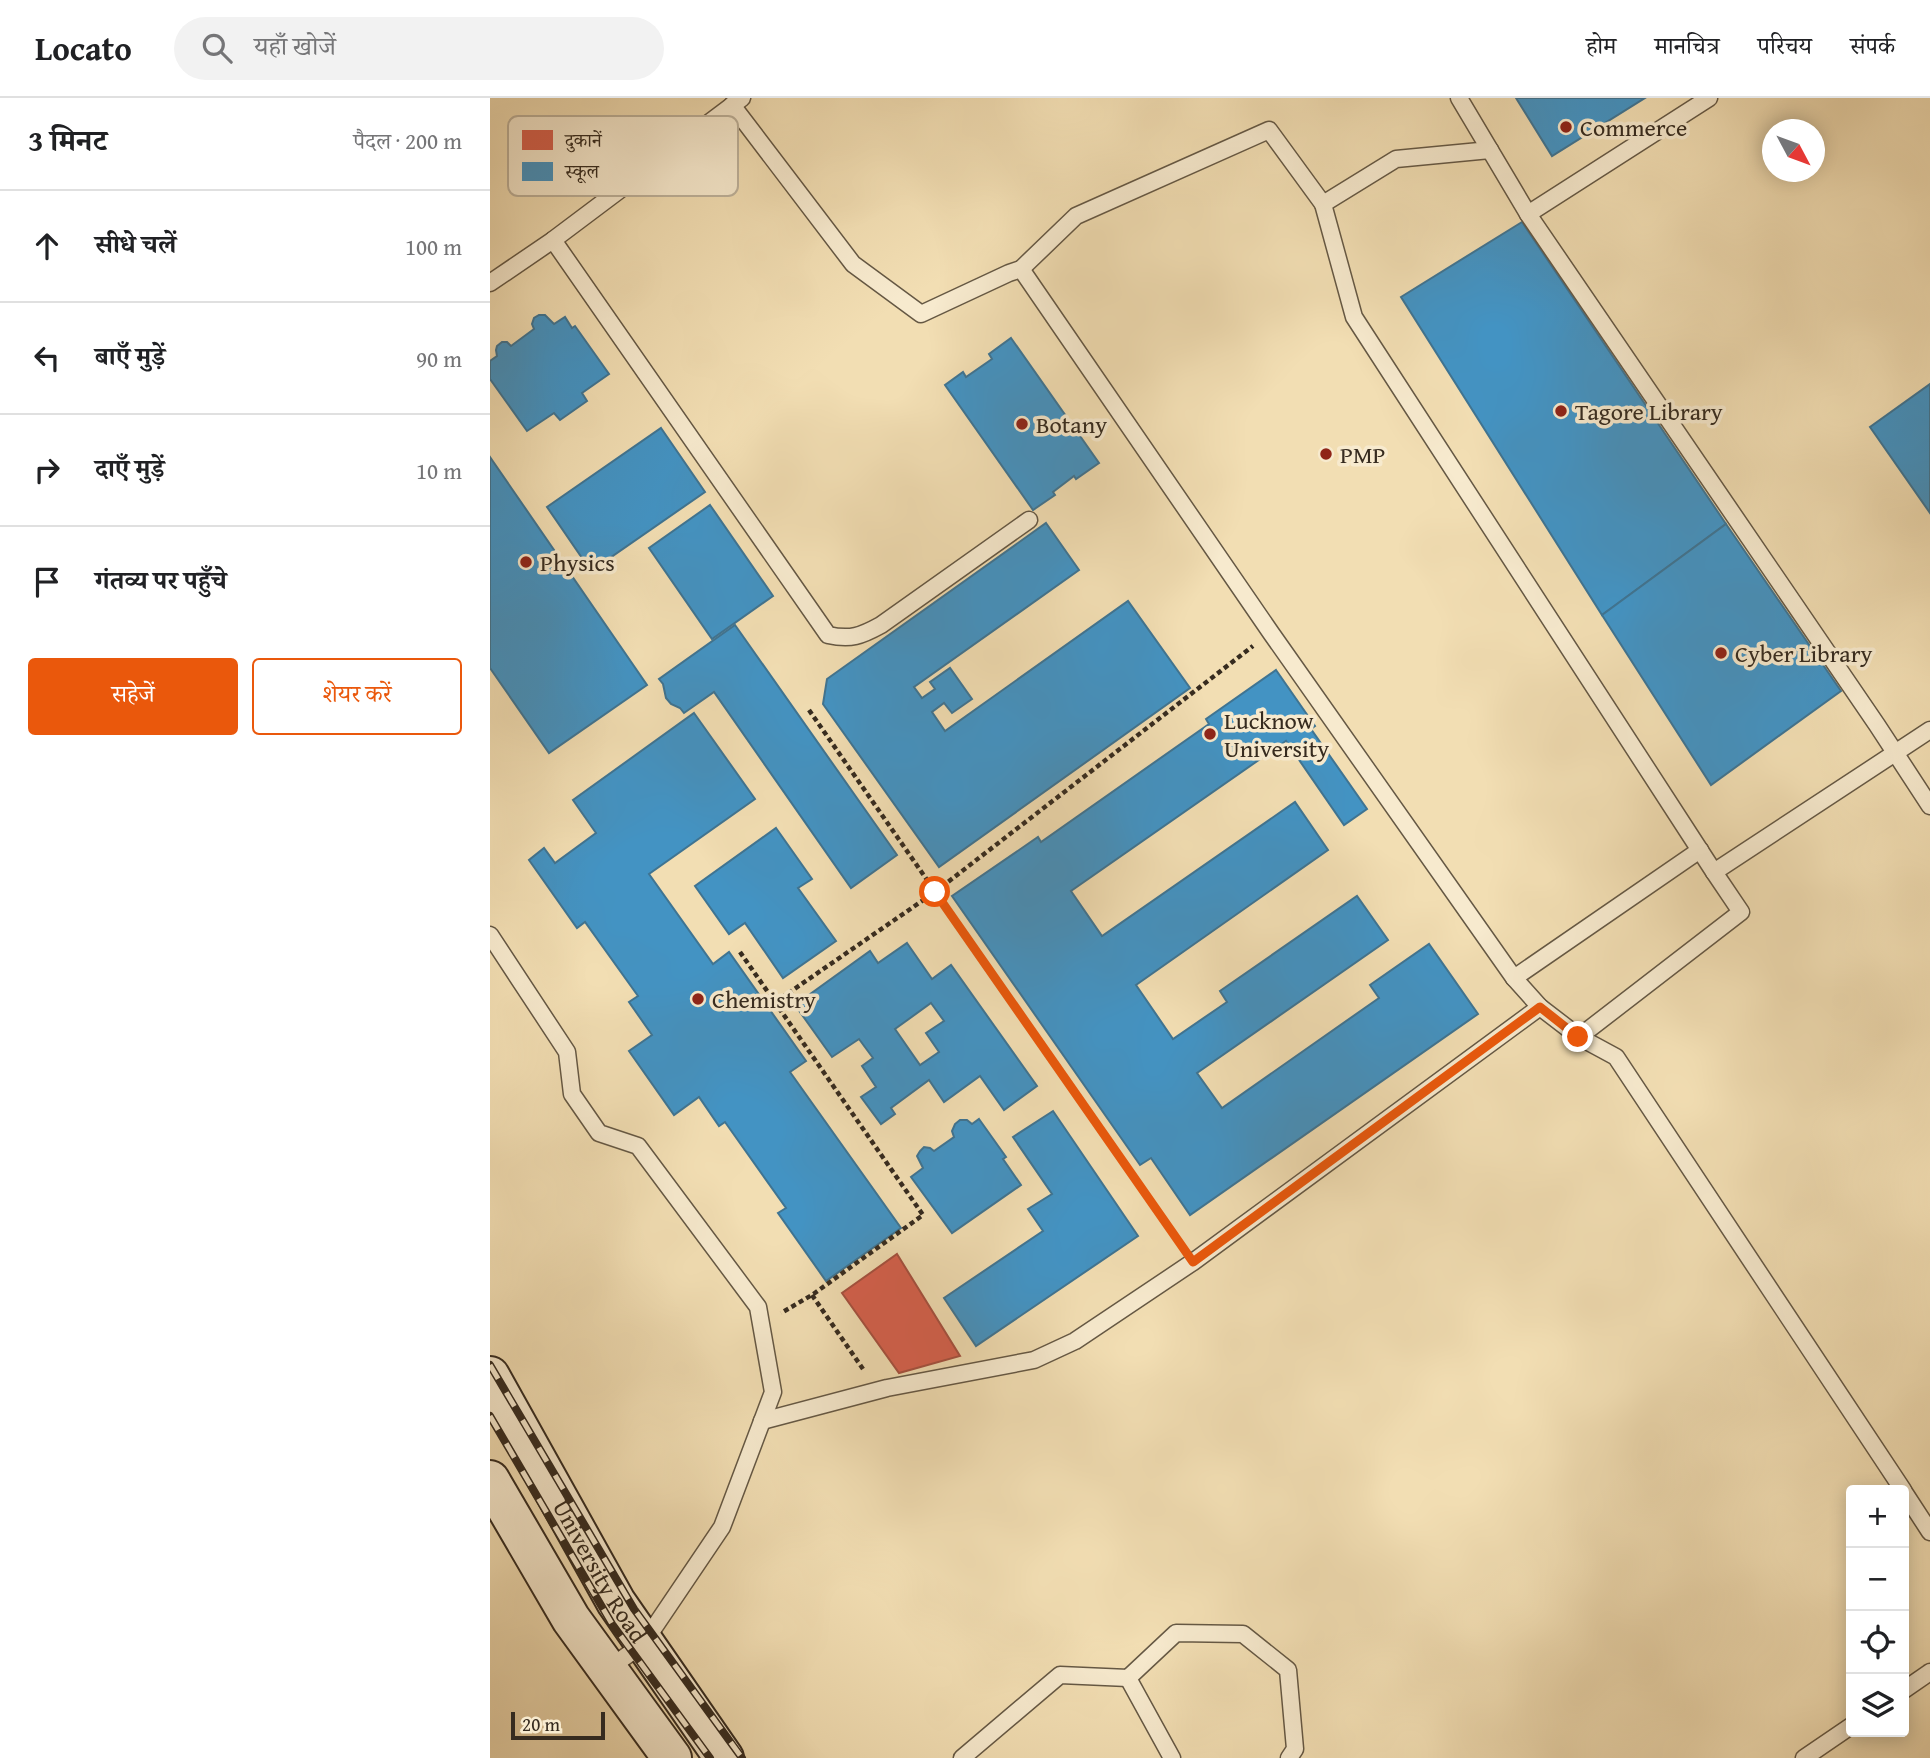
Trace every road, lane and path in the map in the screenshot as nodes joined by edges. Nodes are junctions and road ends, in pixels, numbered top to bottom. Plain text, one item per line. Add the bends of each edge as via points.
1 (1459, 98) edge
2 (1709, 98) edge
3 (737, 102) edge
4 (718, 116) edge
5 (1490, 150) junction
6 (612, 196) edge
7 (1323, 204) junction
8 (1528, 214) junction
9 (553, 240) junction
10 (1021, 269) junction
11 (490, 283) edge
12 (1029, 520) dead end
13 (1271, 633) junction
14 (809, 710) dead end
15 (1930, 730) edge
16 (1895, 753) junction
17 (1930, 806) edge
18 (1700, 850) junction
19 (1714, 872) junction
20 (935, 892) junction
21 (490, 934) edge
22 (740, 952) dead end
23 (1514, 978) junction
24 (774, 1003) junction
25 (1540, 1007) junction
26 (1578, 1037) junction
27 (1193, 1262) junction
28 (812, 1295) junction
29 (761, 1325) junction
30 (490, 1376) edge
31 (878, 1391) junction
32 (762, 1421) junction
33 (490, 1480) edge
34 (1899, 1485) edge
35 (1909, 1500) edge
36 (1930, 1532) edge
37 (643, 1644) junction
38 (608, 1669) junction
39 (1930, 1672) edge
40 (1128, 1678) junction
41 (1909, 1687) edge
42 (1846, 1729) edge
43 (672, 1758) edge
44 (724, 1758) edge
45 (962, 1758) edge
46 (1172, 1758) edge
47 (1289, 1758) edge
48 (1804, 1758) edge

1 - 5 lane
2 - 8 lane
3 - 4 lane
3 - 10 lane via 853,264 921,314
5 - 7 lane via 1396,159
5 - 8 lane
6 - 9 lane
7 - 10 lane via 1269,130 1076,216
7 - 18 lane via 1354,317
8 - 16 lane
9 - 11 lane
9 - 12 lane via 828,635 860,636 881,625
10 - 13 lane
13 - 20 path
13 - 23 lane
14 - 20 path
15 - 16 lane
16 - 17 lane
16 - 19 lane
18 - 19 lane
18 - 23 lane
19 - 26 lane via 1741,912
20 - 24 path
20 - 27 path
21 - 29 lane via 567,1052 572,1094 599,1133 638,1146 758,1307
22 - 24 path
23 - 25 lane
24 - 28 path via 923,1215
25 - 26 lane
25 - 27 lane
26 - 34 lane via 1616,1056
27 - 31 lane via 1075,1341 1034,1360
28 - 29 path
28 - 31 path
29 - 32 lane via 773,1392
30 - 37 main road, University Road
31 - 32 lane
32 - 37 lane via 722,1527
33 - 38 main road, University Road via 571,1619
35 - 36 lane
37 - 38 lane
37 - 44 main road, University Road
38 - 43 main road, University Road
39 - 41 lane
40 - 45 lane via 1060,1675
40 - 46 lane
40 - 47 lane via 1176,1633 1243,1634 1288,1670 1295,1749
42 - 48 lane

